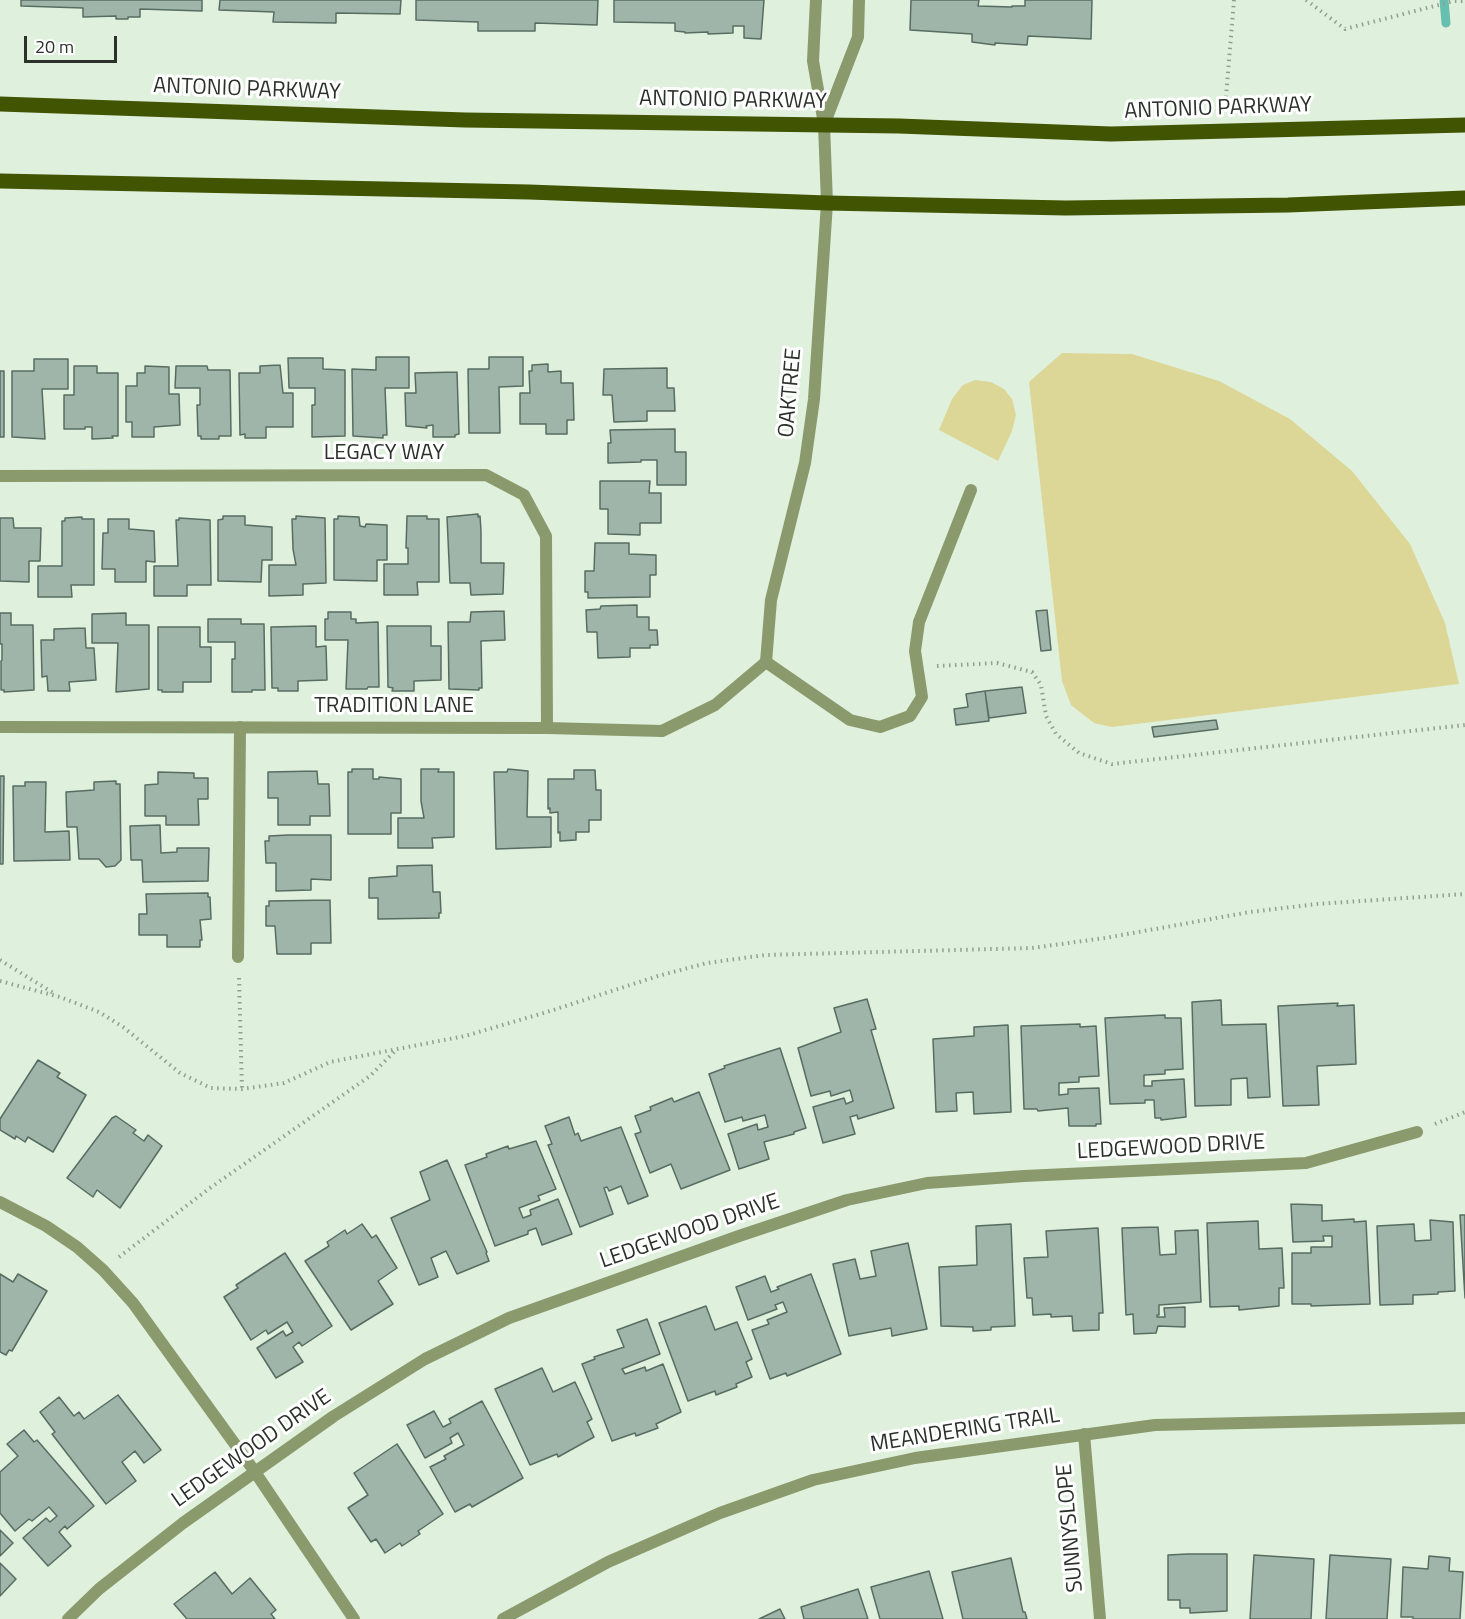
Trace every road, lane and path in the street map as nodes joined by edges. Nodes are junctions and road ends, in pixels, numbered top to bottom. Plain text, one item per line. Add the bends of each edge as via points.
1 (816, 0) edge
2 (859, 0) edge
3 (1234, 0) edge
4 (1306, 0) edge
5 (1465, 1) edge
6 (0, 104) edge
7 (824, 125) junction
8 (1465, 125) edge
9 (1223, 130) junction
10 (0, 181) edge
11 (1465, 198) edge
12 (827, 203) junction
13 (0, 476) edge
14 (971, 490) dead end
15 (766, 662) junction
16 (918, 666) junction
17 (1465, 725) edge
18 (0, 727) edge
19 (240, 727) junction
20 (547, 728) junction
21 (1465, 894) edge
22 (238, 957) joint
23 (0, 960) edge
24 (0, 981) edge
25 (60, 997) junction
26 (396, 1049) junction
27 (242, 1089) junction
28 (1465, 1113) edge
29 (1417, 1132) joint
30 (0, 1202) edge
31 (103, 1270) junction
32 (1465, 1418) edge
33 (1084, 1434) junction
34 (255, 1472) junction
35 (68, 1619) edge
36 (354, 1619) edge
37 (503, 1619) edge
38 (1100, 1619) edge

1 - 7 street, OAKTREE via 813,61
2 - 7 street via 858,37
3 - 9 path
4 - 5 path via 1345,29
6 - 7 main road, ANTONIO PARKWAY via 465,120
7 - 9 main road, ANTONIO PARKWAY via 1111,134
7 - 12 street, OAKTREE
8 - 9 main road, ANTONIO PARKWAY
10 - 12 main road via 529,192
11 - 12 main road via 1288,206 1088,208
12 - 15 street, OAKTREE via 814,399 805,463 771,600
13 - 20 street, LEGACY WAY via 486,475 524,495 546,536
14 - 16 street via 919,622 915,651
15 - 16 street via 850,720 880,727 910,716 922,697
15 - 20 street, TRADITION LANE via 715,705 662,731
16 - 17 path via 997,663 1032,672 1041,685 1046,716 1056,734 1079,753 1112,764
18 - 19 street, TRADITION LANE
19 - 20 street, TRADITION LANE
19 - 22 street
21 - 26 path via 1305,905 1032,948 765,955 707,963 465,1036
22 - 27 path
23 - 25 path
24 - 25 path
25 - 27 path via 99,1012 123,1027 180,1073 211,1088
26 - 27 path via 330,1062 284,1083
26 - 31 path via 370,1076 210,1188
28 - 29 path
29 - 34 street, LEDGEWOOD DRIVE via 1306,1163 927,1183 847,1200 509,1318 425,1359
30 - 31 street via 46,1226
31 - 34 street via 134,1303
32 - 33 street, MEANDERING TRAIL via 1155,1425
33 - 37 street, MEANDERING TRAIL via 915,1458 813,1480 720,1513 608,1562
33 - 38 street, SUNNYSLOPE
34 - 35 street, LEDGEWOOD DRIVE via 99,1589
34 - 36 street

